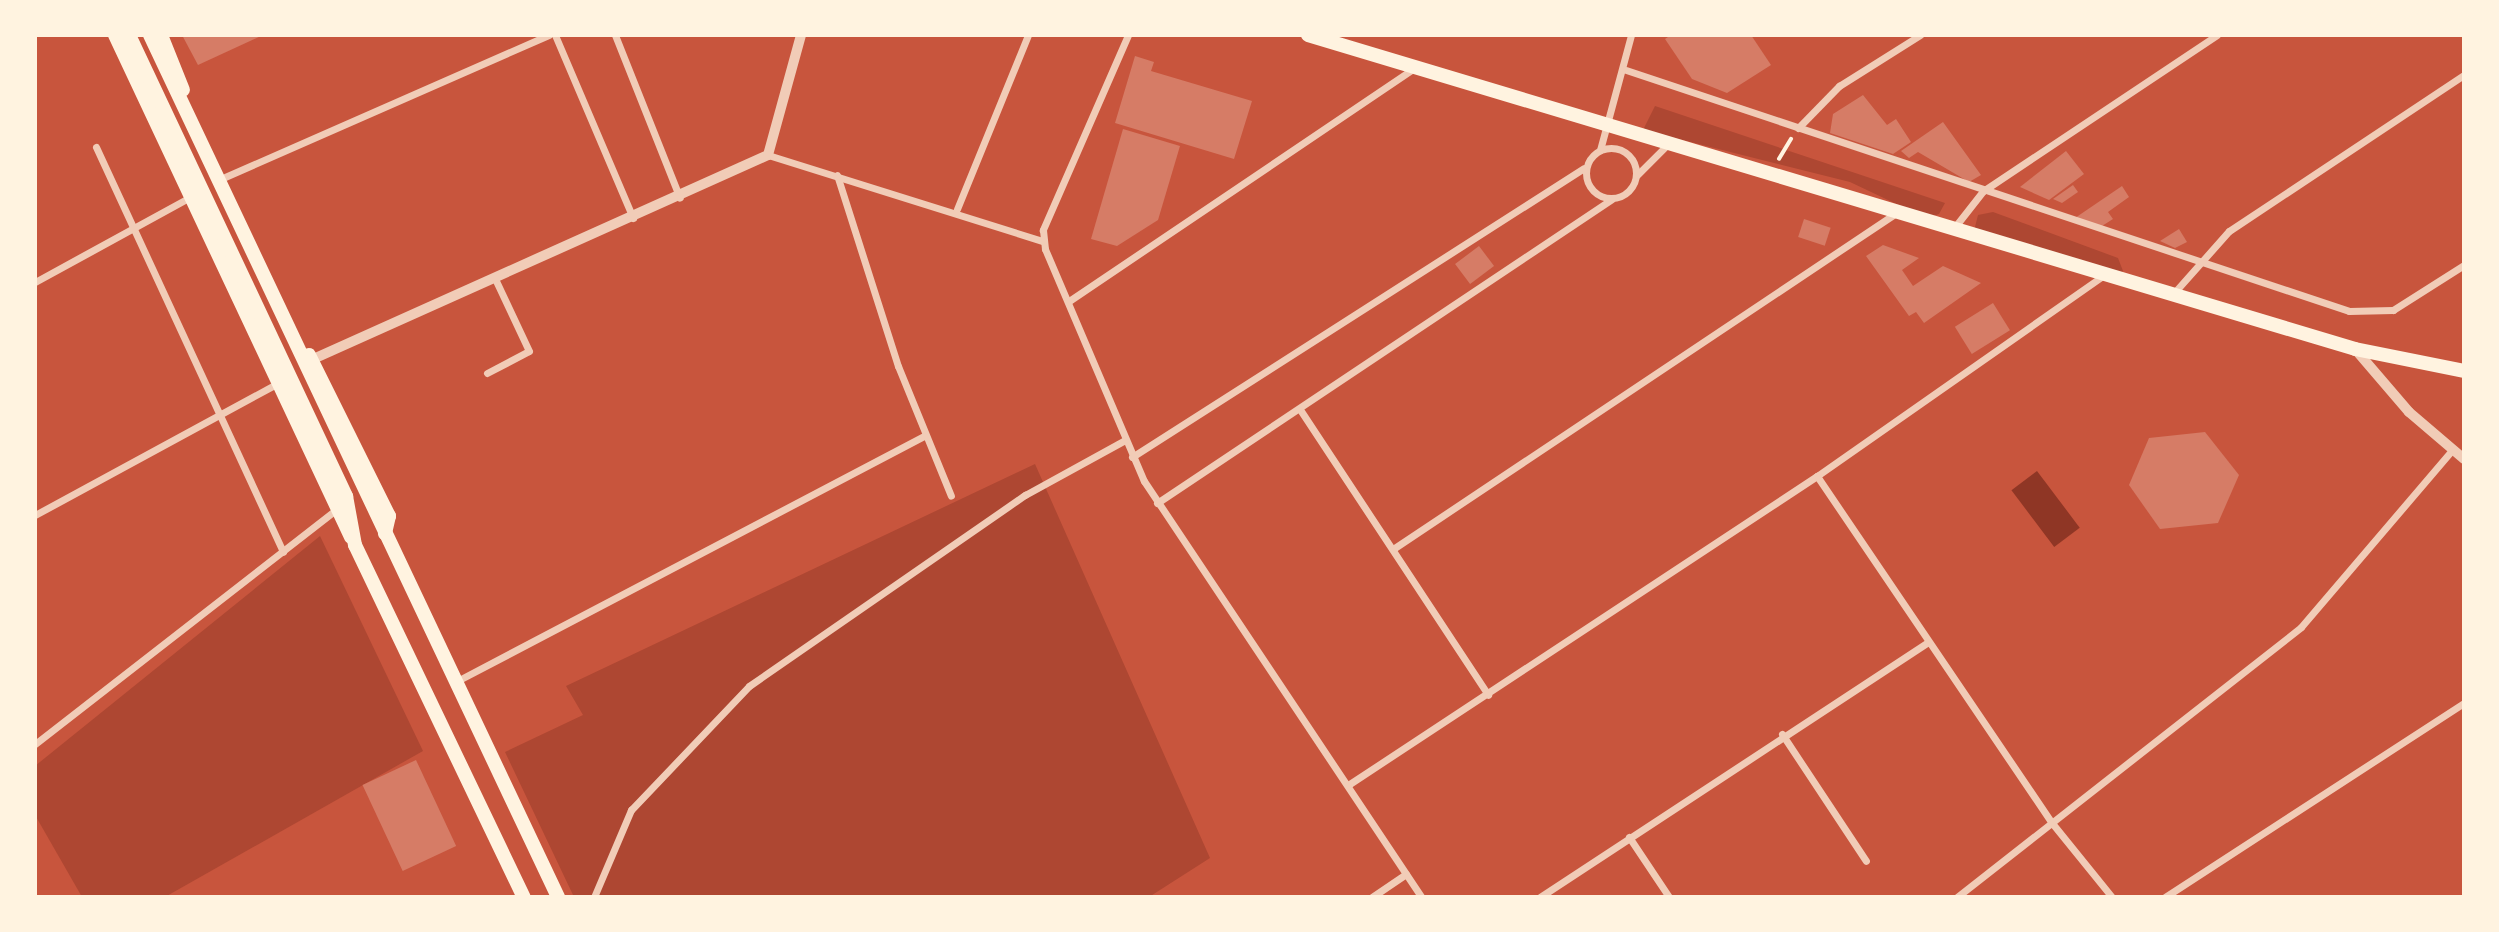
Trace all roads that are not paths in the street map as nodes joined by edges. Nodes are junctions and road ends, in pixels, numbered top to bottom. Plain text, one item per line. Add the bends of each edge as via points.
1 (115, 35) edge
2 (129, 35) edge
3 (150, 35) edge
4 (160, 35) edge
5 (549, 35) edge
6 (555, 35) edge
7 (615, 35) edge
8 (801, 35) edge
9 (1028, 35) edge
10 (1128, 35) edge
11 (1308, 35) edge
12 (1631, 35) edge
13 (1920, 35) edge
14 (2217, 35) edge
15 (1416, 67) junction
16 (1626, 70) junction
17 (2464, 75) edge
18 (1609, 125) junction
19 (1798, 128) junction
20 (1668, 144) junction
21 (96, 148) dead end
22 (1600, 150) junction
23 (768, 155) junction
24 (1584, 168) junction
25 (837, 175) junction
26 (1637, 175) junction
27 (225, 177) junction
28 (1983, 191) junction
29 (680, 199) junction
30 (1612, 199) junction
31 (193, 200) junction
32 (957, 209) junction
33 (1896, 213) junction
34 (634, 220) junction
35 (131, 228) junction
36 (1952, 230) junction
37 (1042, 240) junction
38 (2199, 260) junction
39 (2464, 265) edge
40 (2105, 274) junction
41 (496, 281) junction
42 (35, 282) edge
43 (2172, 294) junction
44 (1069, 301) junction
45 (2356, 349) junction
46 (308, 361) junction
47 (2464, 371) edge
48 (487, 373) dead end
49 (284, 379) junction
50 (1301, 411) junction
51 (218, 417) junction
52 (924, 436) junction
53 (1125, 440) junction
54 (2452, 450) junction
55 (1132, 457) junction
56 (2464, 459) edge
57 (1817, 476) junction
58 (951, 496) dead end
59 (1157, 503) junction
60 (337, 509) junction
61 (35, 515) edge
62 (355, 545) junction
63 (1393, 549) junction
64 (283, 552) junction
65 (1928, 642) junction
66 (456, 681) junction
67 (1488, 695) junction
68 (2464, 703) edge
69 (1782, 734) junction
70 (35, 744) edge
71 (1348, 785) junction
72 (2052, 822) junction
73 (1629, 836) junction
74 (1866, 861) dead end
75 (1406, 874) junction
76 (524, 897) edge
77 (558, 897) edge
78 (594, 897) edge
79 (1372, 897) edge
80 (1421, 897) edge
81 (1540, 897) edge
82 (1669, 897) edge
83 (1956, 897) edge
84 (2112, 897) edge
85 (2165, 897) edge

1 - 31 main road
2 - 49 main road
3 - 46 main road
4 - 27 main road
5 - 27 street
6 - 34 street
7 - 29 street
8 - 23 street
9 - 32 street
10 - 37 street
11 - 15 main road
12 - 16 street
13 - 19 street via 1839,86
14 - 28 street
15 - 18 main road
15 - 44 street
16 - 18 street
16 - 19 street
17 - 38 street via 2229,231
18 - 20 main road
18 - 22 street
19 - 28 street
20 - 26 street
20 - 33 main road
21 - 35 street
22 - 24 street
22 - 26 street via 1629,155
23 - 25 street
23 - 29 street
24 - 30 street via 1591,190
24 - 55 street
25 - 32 street
25 - 52 street
26 - 30 street via 1626,194
27 - 46 main road
28 - 36 street
28 - 38 street
29 - 34 street
30 - 50 street
31 - 35 street
31 - 49 main road
32 - 37 street
33 - 36 main road
33 - 63 street
34 - 41 street
35 - 42 street
35 - 51 street
36 - 40 main road
37 - 44 street
38 - 39 street via 2366,313 2406,304
38 - 43 street
40 - 43 main road
40 - 57 street
41 - 46 street
41 - 48 street via 529,351
43 - 45 main road
44 - 53 street
45 - 47 main road
45 - 54 street via 2383,385
46 - 66 main road
49 - 51 street
49 - 60 main road
49 - 62 main road via 346,496
50 - 59 street
50 - 63 street
51 - 61 street
51 - 64 street
52 - 58 street
52 - 66 street
53 - 55 street
53 - 78 street via 1064,470 749,686 631,810
54 - 56 street
54 - 72 street via 2301,627
55 - 59 street
57 - 65 street
57 - 67 street
59 - 71 street
60 - 62 main road
60 - 64 street
62 - 76 main road
63 - 67 street
64 - 70 street
65 - 69 street
65 - 72 street
66 - 77 main road
67 - 71 street
68 - 85 street
69 - 73 street
69 - 74 street
71 - 75 street
72 - 83 street
72 - 84 street
73 - 81 street
73 - 82 street
75 - 79 street
75 - 80 street

